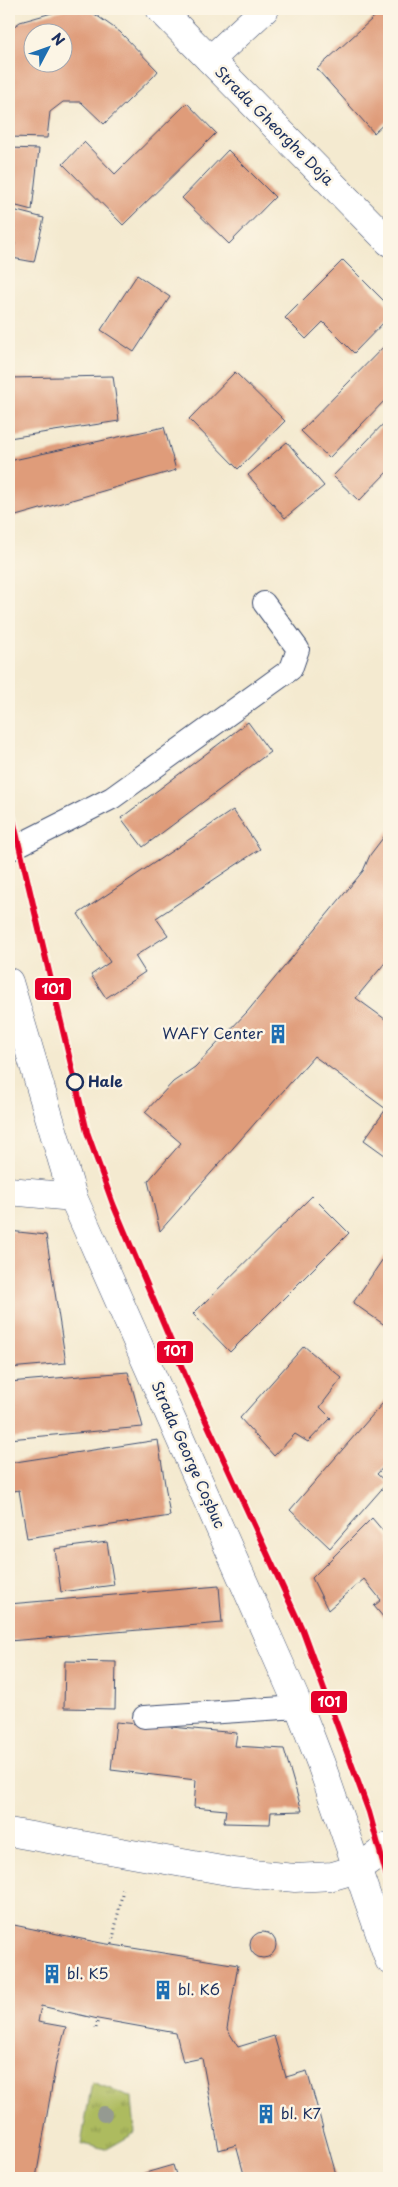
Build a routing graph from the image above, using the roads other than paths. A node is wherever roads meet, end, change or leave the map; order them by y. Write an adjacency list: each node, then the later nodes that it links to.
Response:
1 (160, 9): 3 (main road, Strada Gheorghe Doja)
2 (266, 9): 3 (main road)
3 (210, 60): 4 (main road, Strada Gheorghe Doja)
4 (389, 242)
5 (264, 603): 6 (lane)
6 (9, 850)
7 (9, 982): 9 (main road, Strada George Coșbuc)
8 (9, 1191): 9 (main road)
9 (74, 1197): 10 (main road, Strada George Coșbuc)
10 (299, 1707): 11 (lane); 14 (main road, Strada George Coșbuc)
11 (144, 1717)
12 (9, 1832): 14 (main road)
13 (389, 1846): 14 (main road)
14 (357, 1869): 15 (main road, Strada George Coșbuc)
15 (389, 1960)

